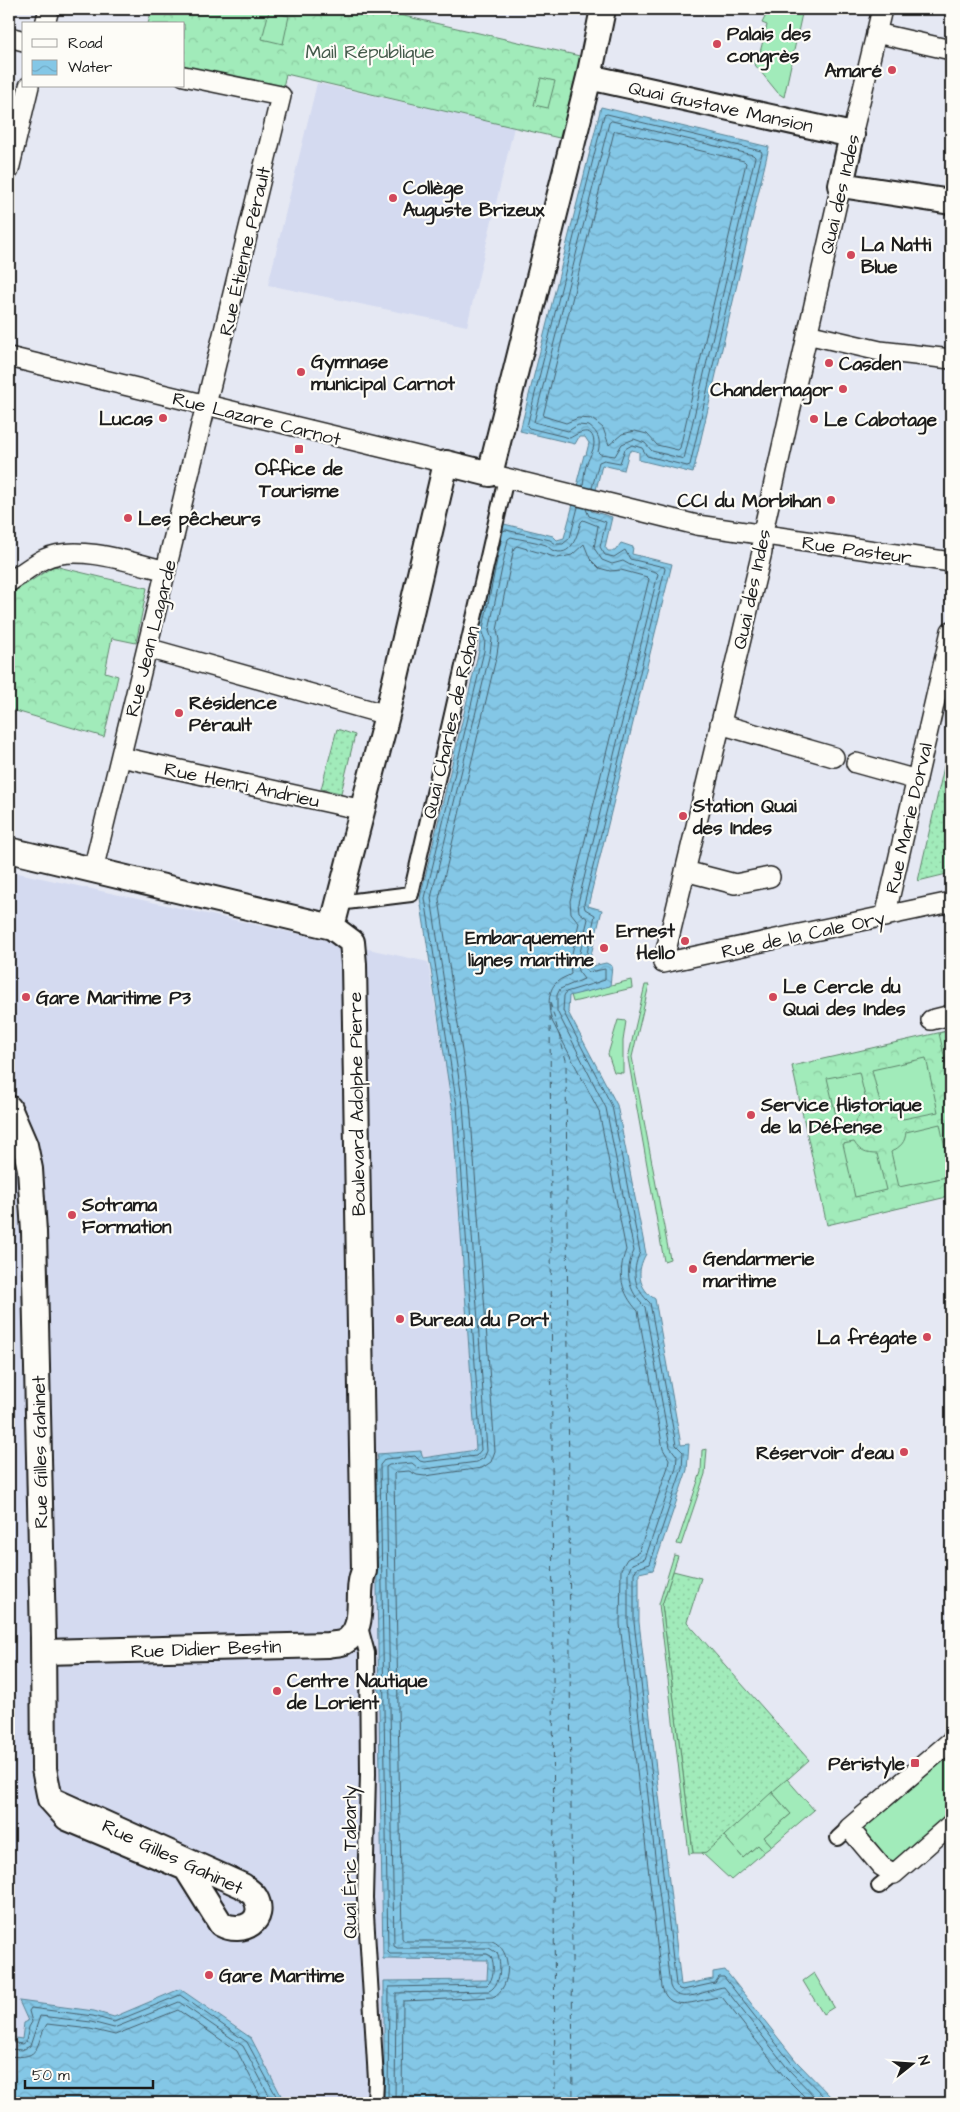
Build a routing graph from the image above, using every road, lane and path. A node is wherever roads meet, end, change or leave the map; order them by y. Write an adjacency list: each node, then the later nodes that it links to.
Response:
1 (49, 9): 4 (street)
2 (603, 9): 10 (street, Quai Charles de Rohan)
3 (882, 9): 5 (street, Quai des Indes)
4 (46, 22)
5 (876, 33): 8 (street); 12 (street, Quai des Indes)
6 (9, 37): 7 (street)
7 (22, 40)
8 (951, 50)
9 (185, 76): 20 (street, Rue Étienne Pérault)
10 (589, 76): 12 (street, Quai Gustave Mansion); 22 (street, Quai Charles de Rohan)
11 (28, 88): 13 (street)
12 (852, 134): 15 (street, Quai des Indes)
13 (12, 141): 14 (street)
14 (9, 170)
15 (841, 185): 16 (street); 17 (street, Quai des Indes)
16 (951, 202)
17 (807, 334): 19 (street); 23 (street, Quai des Indes)
18 (9, 357): 20 (street, Rue Lazare Carnot)
19 (951, 359)
20 (206, 406): 21 (street, Rue Lazare Carnot); 25 (street, Rue Jean Lagarde)
21 (446, 463): 22 (street, Rue Lazare Carnot); 29 (street)
22 (498, 476): 23 (street, Rue Pasteur); 41 (street, Quai Charles de Rohan)
23 (762, 536): 24 (street, Rue Pasteur); 30 (street, Quai des Indes)
24 (951, 562)
25 (166, 571): 26 (street); 28 (street, Rue Jean Lagarde)
26 (9, 582)
27 (951, 631): 34 (street, Rue Marie Dorval)
28 (147, 648): 29 (street); 31 (street, Rue Jean Lagarde)
29 (387, 715): 35 (street)
30 (720, 724): 32 (street); 38 (street, Quai des Indes)
31 (121, 757): 35 (street, Rue Henri Andrieu); 37 (street, Rue Jean Lagarde)
32 (834, 757)
33 (856, 763): 34 (street)
34 (917, 780): 42 (street, Rue Marie Dorval)
35 (362, 810): 41 (street)
36 (9, 850): 37 (street, Boulevard Adolphe Pierre)
37 (93, 870): 43 (street, Boulevard Adolphe Pierre)
38 (685, 871): 39 (street); 44 (street, Quai des Indes)
39 (770, 877)
40 (951, 902): 42 (street, Rue de la Cale Ory)
41 (338, 903): 43 (street)
42 (885, 917): 44 (street, Rue de la Cale Ory)
43 (332, 927): 48 (street, Boulevard Adolphe Pierre)
44 (659, 964)
45 (951, 1015): 46 (street)
46 (931, 1020)
47 (9, 1108): 49 (street, Rue Gilles Gahinet)
48 (359, 1622): 49 (street, Rue Didier Bestin); 53 (street, Quai Éric Tabarly)
49 (44, 1652): 51 (street, Rue Gilles Gahinet)
50 (951, 1740): 52 (street)
51 (50, 1799): 51 (street, Rue Gilles Gahinet)
52 (951, 1824)
53 (375, 2103)

